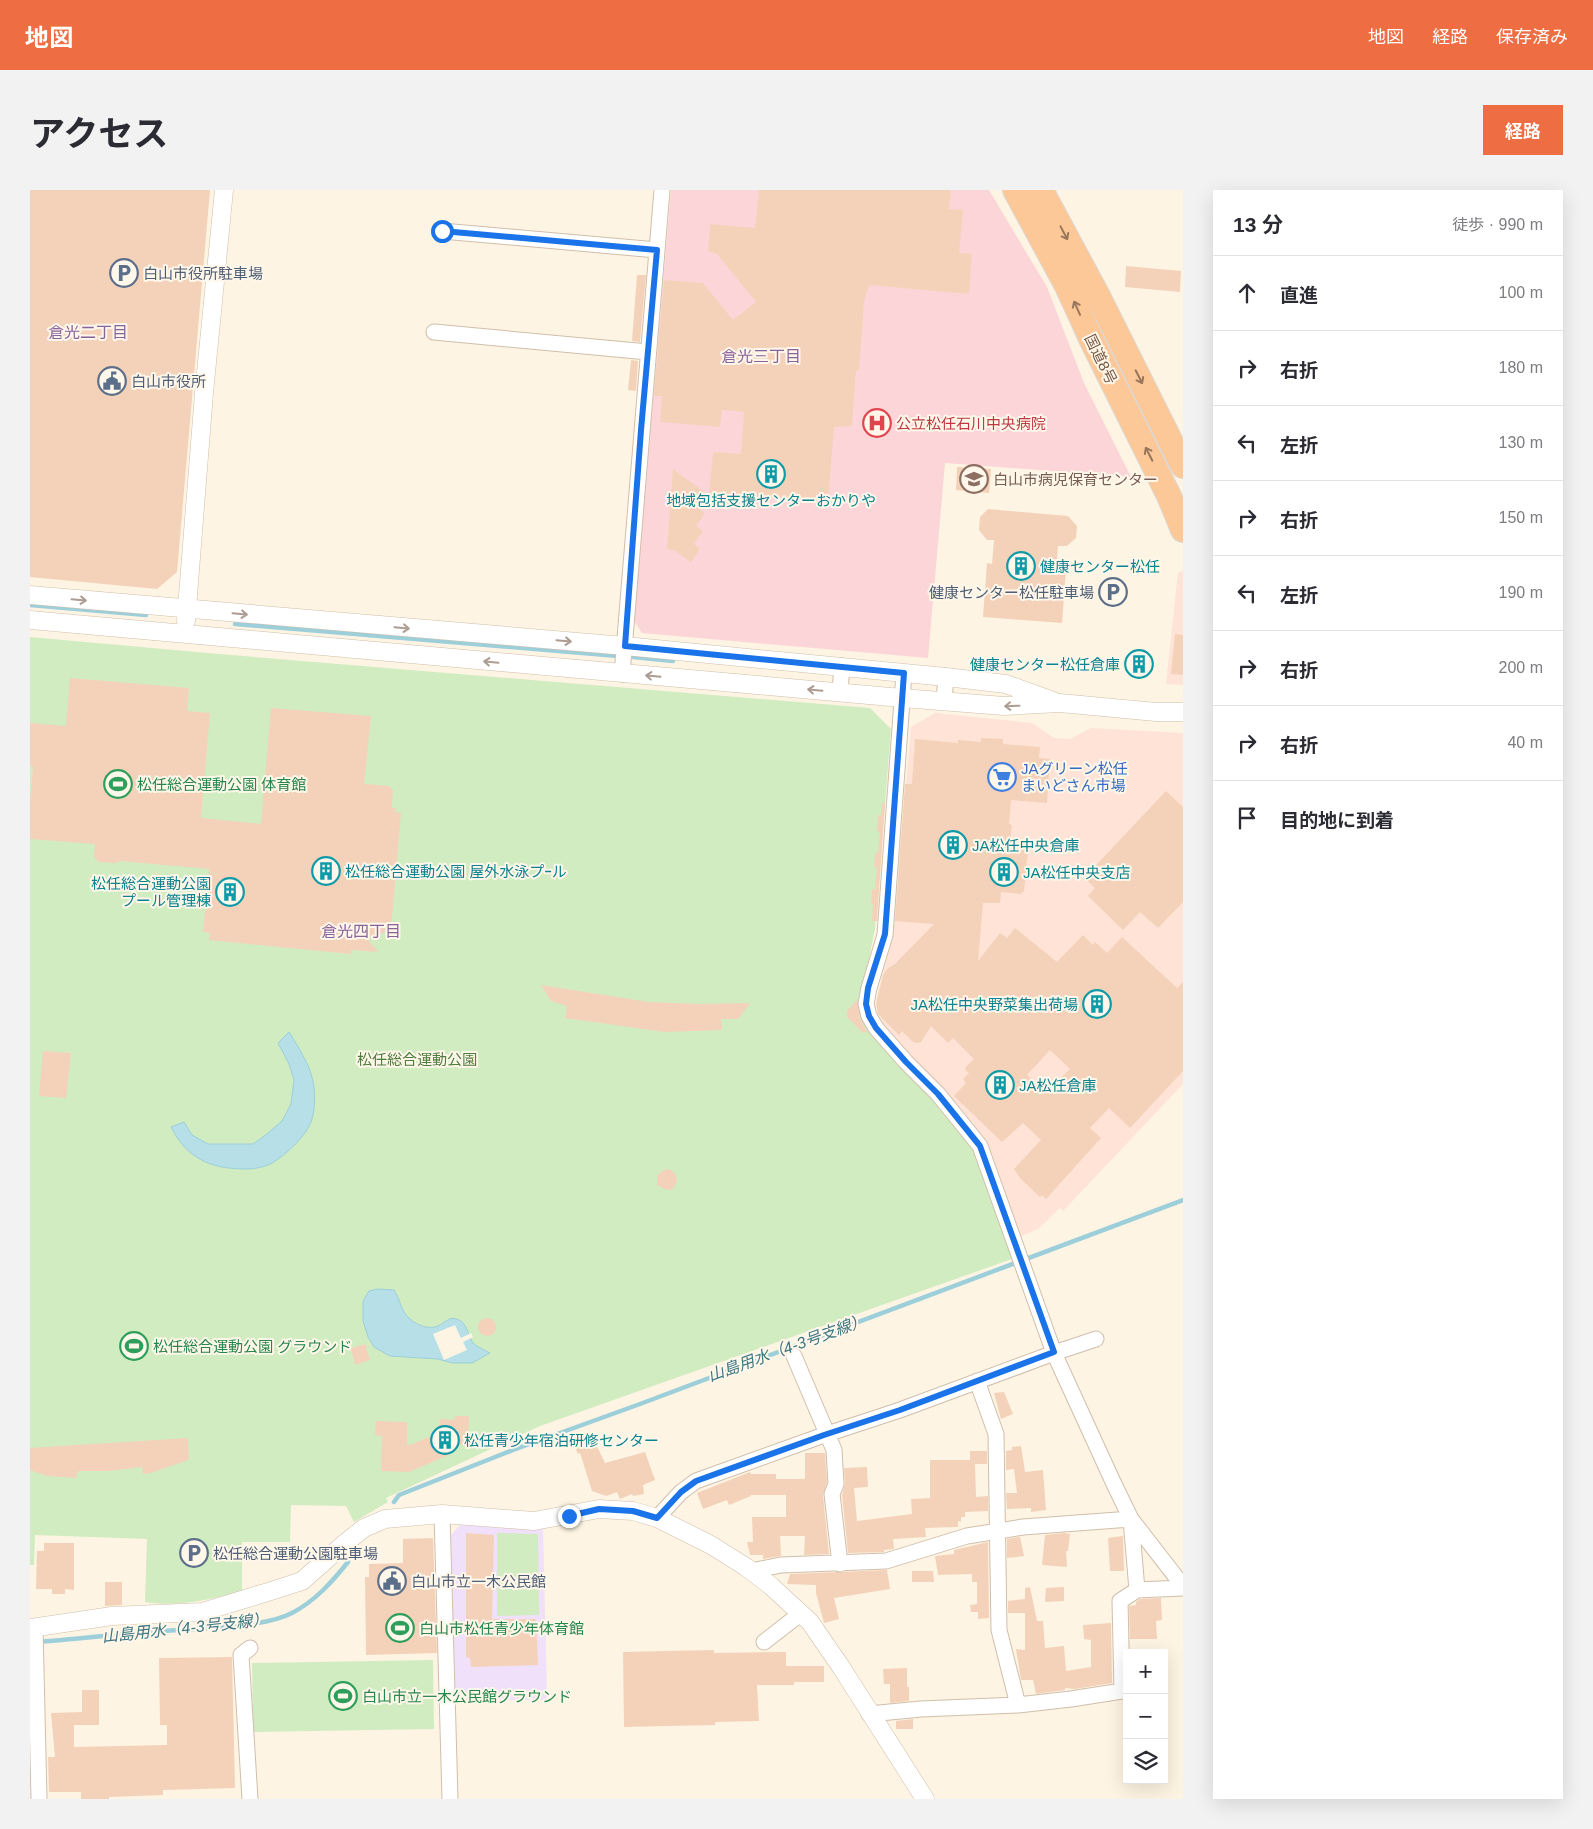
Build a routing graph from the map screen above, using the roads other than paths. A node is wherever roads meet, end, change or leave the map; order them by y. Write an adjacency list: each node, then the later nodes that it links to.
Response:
1 (224, 190): 12 (street)
2 (662, 190): 6 (street)
3 (1015, 190): 10 (highway, 国道8号, one-way to 3)
4 (1041, 190): 9 (highway, 国道8号, one-way to 9)
5 (442, 231): 6 (street)
6 (657, 250): 8 (street)
7 (434, 332): 8 (street)
8 (648, 352): 15 (street)
9 (1183, 466)
10 (1183, 530)
11 (30, 595): 12 (street, one-way to 12)
12 (187, 610): 14 (street); 15 (street, one-way to 15)
13 (30, 620): 14 (street)
14 (184, 634): 18 (street, one-way to 14)
15 (625, 646): 16 (street); 18 (street)
16 (842, 666): 17 (street); 20 (street)
17 (904, 673): 19 (street); 21 (street)
18 (622, 674): 20 (street, one-way to 18)
19 (946, 676): 22 (street); 23 (street)
20 (840, 692): 21 (street)
21 (902, 698): 22 (street); 26 (street)
22 (944, 701): 23 (street, one-way to 22)
23 (1060, 703): 24 (street)
24 (1183, 712)
25 (1096, 1339): 26 (street)
26 (1054, 1352): 28 (street); 32 (street)
27 (794, 1356): 29 (street)
28 (977, 1381): 29 (street); 33 (street)
29 (827, 1434): 31 (street); 34 (street)
30 (442, 1514): 31 (street); 39 (street); 46 (street)
31 (657, 1518): 35 (street)
32 (1131, 1519): 33 (street); 36 (street); 37 (street)
33 (998, 1531): 34 (street); 42 (street)
34 (840, 1564): 35 (street)
35 (751, 1570): 38 (street)
36 (1183, 1587): 37 (street)
37 (1136, 1590): 42 (street)
38 (800, 1614): 40 (street); 43 (street)
39 (34, 1636): 44 (street)
40 (764, 1642)
41 (250, 1648): 45 (street)
42 (1018, 1704): 43 (street)
43 (869, 1714): 47 (street)
44 (38, 1799)
45 (250, 1799)
46 (450, 1799)
47 (924, 1799)

